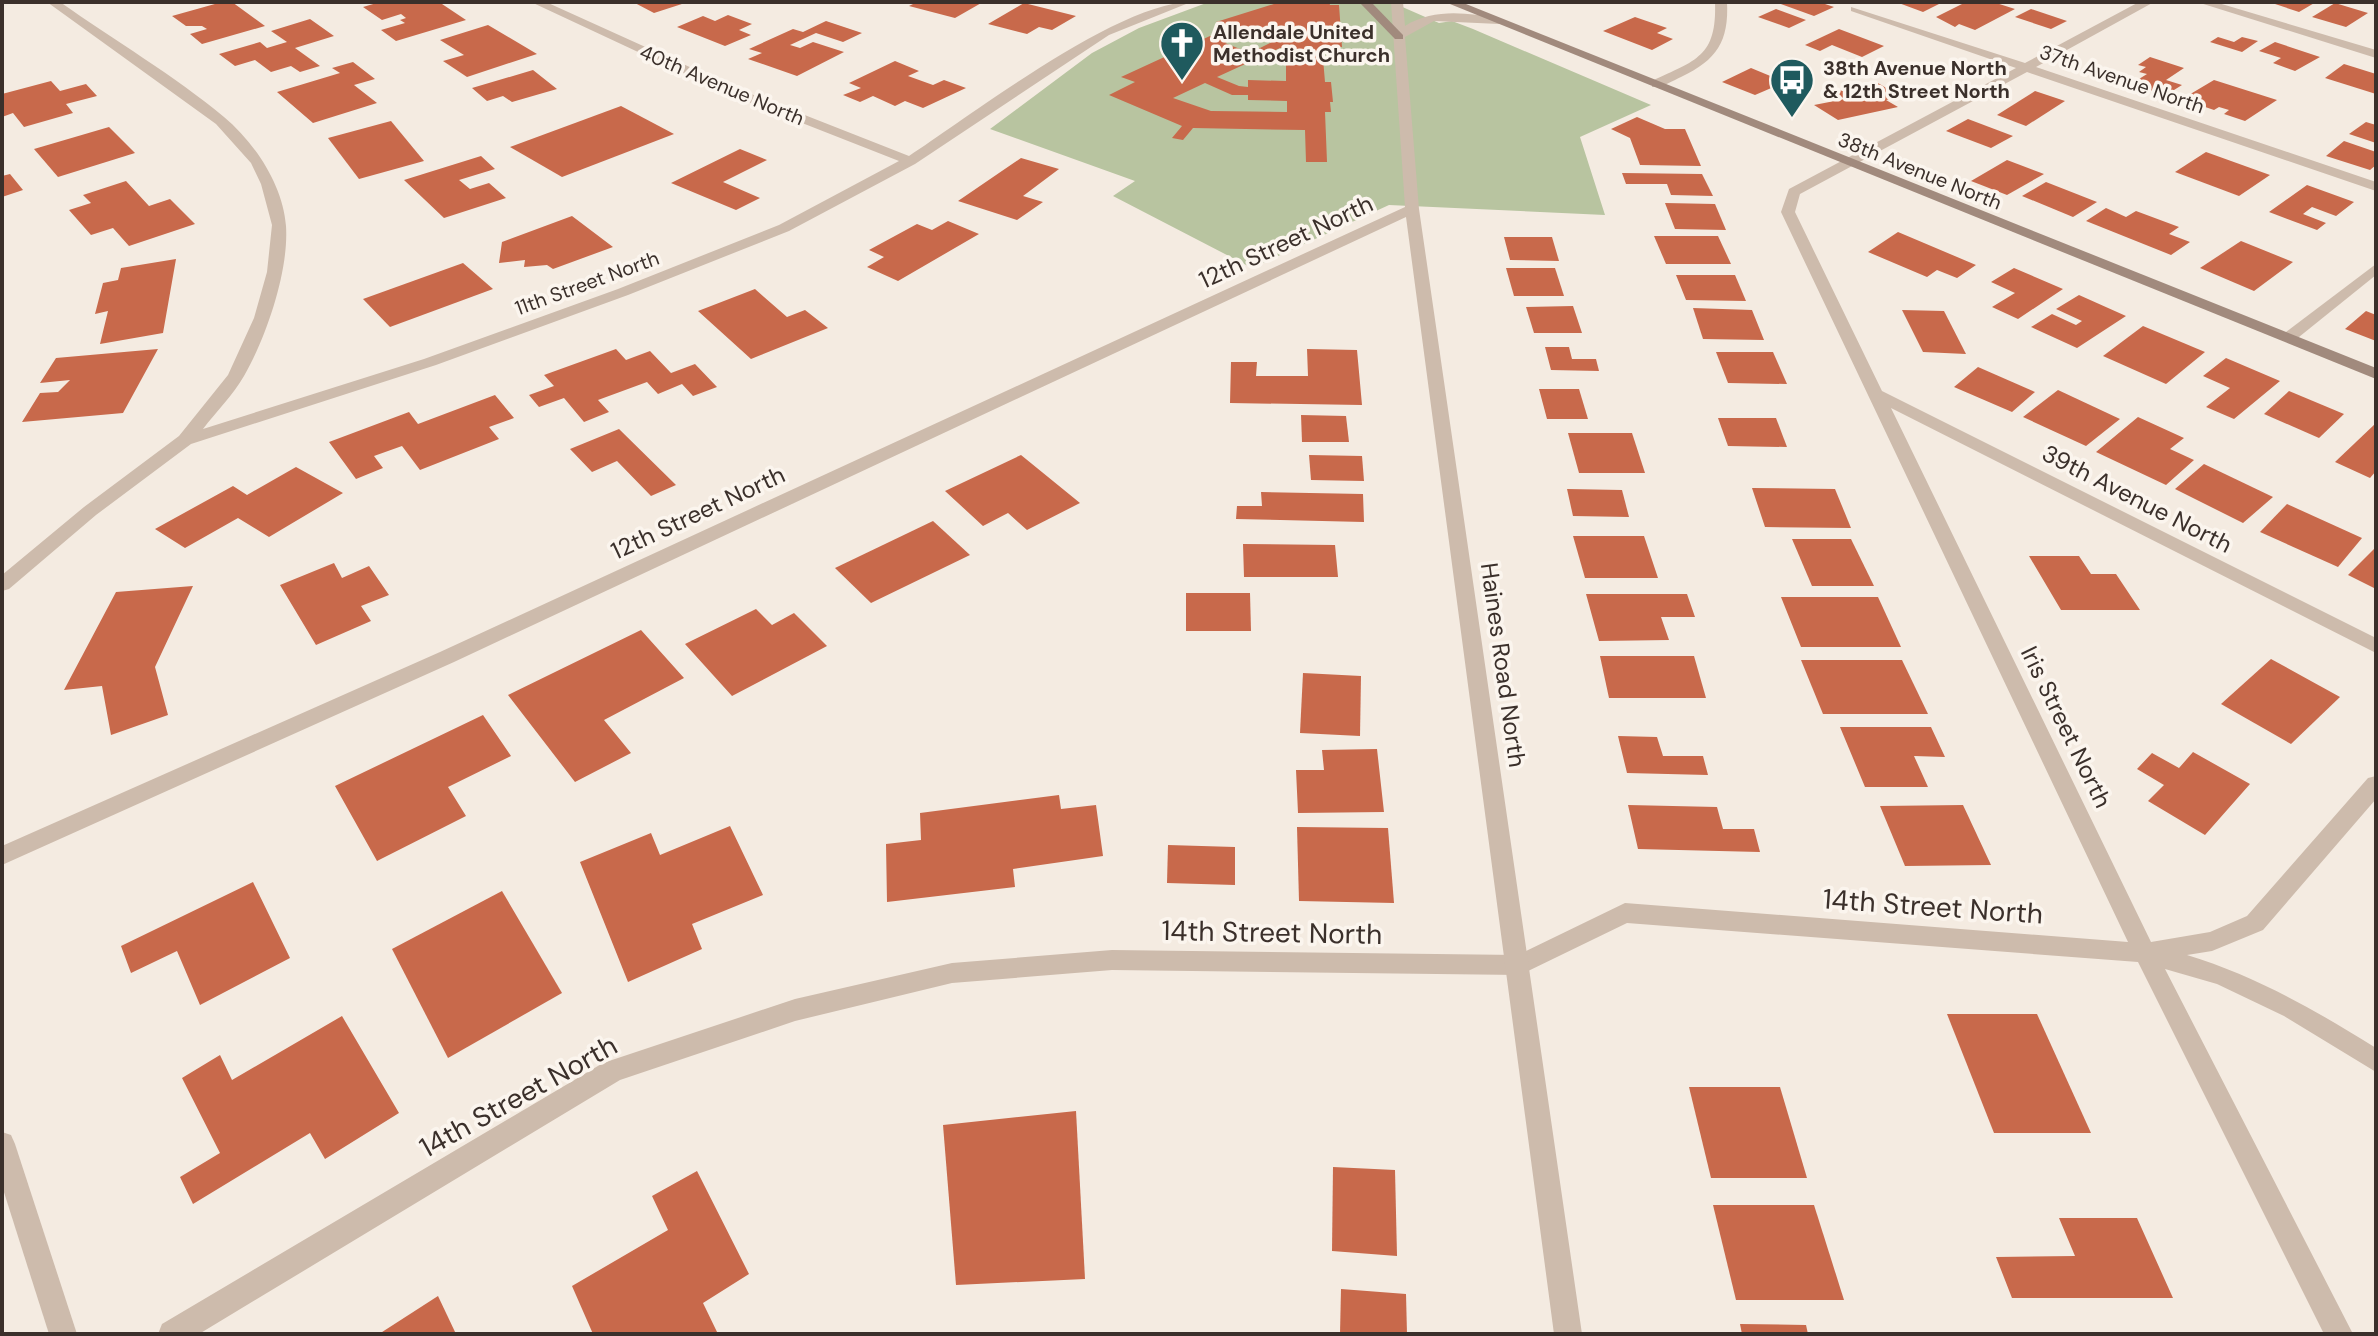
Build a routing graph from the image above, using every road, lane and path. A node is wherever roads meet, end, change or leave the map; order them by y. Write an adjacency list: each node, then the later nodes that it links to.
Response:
1 (53, 2): 24 (street)
2 (537, 2): 16 (street, 40th Avenue North)
3 (1185, 2): 16 (street, 11th Street North)
4 (1365, 2): 12 (main road)
5 (1397, 2): 12 (street, Haines Road North)
6 (1451, 2): 11 (main road, 38th Avenue North)
7 (1721, 2): 15 (street)
8 (1868, 2): 14 (street, 37th Avenue North)
9 (2148, 2): 14 (street)
10 (2203, 2): 13 (street)
11 (1499, 21): 12 (street); 15 (main road, 38th Avenue North)
12 (1399, 37): 19 (street, Haines Road North)
13 (2376, 54)
14 (2026, 67): 17 (street); 18 (street, 37th Avenue North)
15 (1656, 84): 17 (main road, 38th Avenue North)
16 (910, 161): 24 (street, 11th Street North)
17 (1846, 163): 21 (main road, 38th Avenue North); 23 (street, Iris Street North)
18 (2376, 187)
19 (1412, 209): 28 (street, 12th Street North); 30 (street, Haines Road North)
20 (2376, 268): 21 (street)
21 (2288, 338): 22 (main road, 38th Avenue North)
22 (2376, 374)
23 (1876, 394): 26 (street, 39th Avenue North); 29 (street, Iris Street North)
24 (185, 440): 25 (street, 11th Street North)
25 (2, 585)
26 (2376, 646)
27 (2376, 784): 29 (street, 14th Street North)
28 (2, 856)
29 (2145, 953): 30 (street, 14th Street North); 31 (street); 36 (street, Iris Street North)
30 (1520, 965): 34 (street, 14th Street North); 35 (street, Haines Road North)
31 (2376, 1061)
32 (2, 1144): 33 (street)
33 (63, 1334)
34 (172, 1334)
35 (1568, 1334)
36 (2339, 1334)

